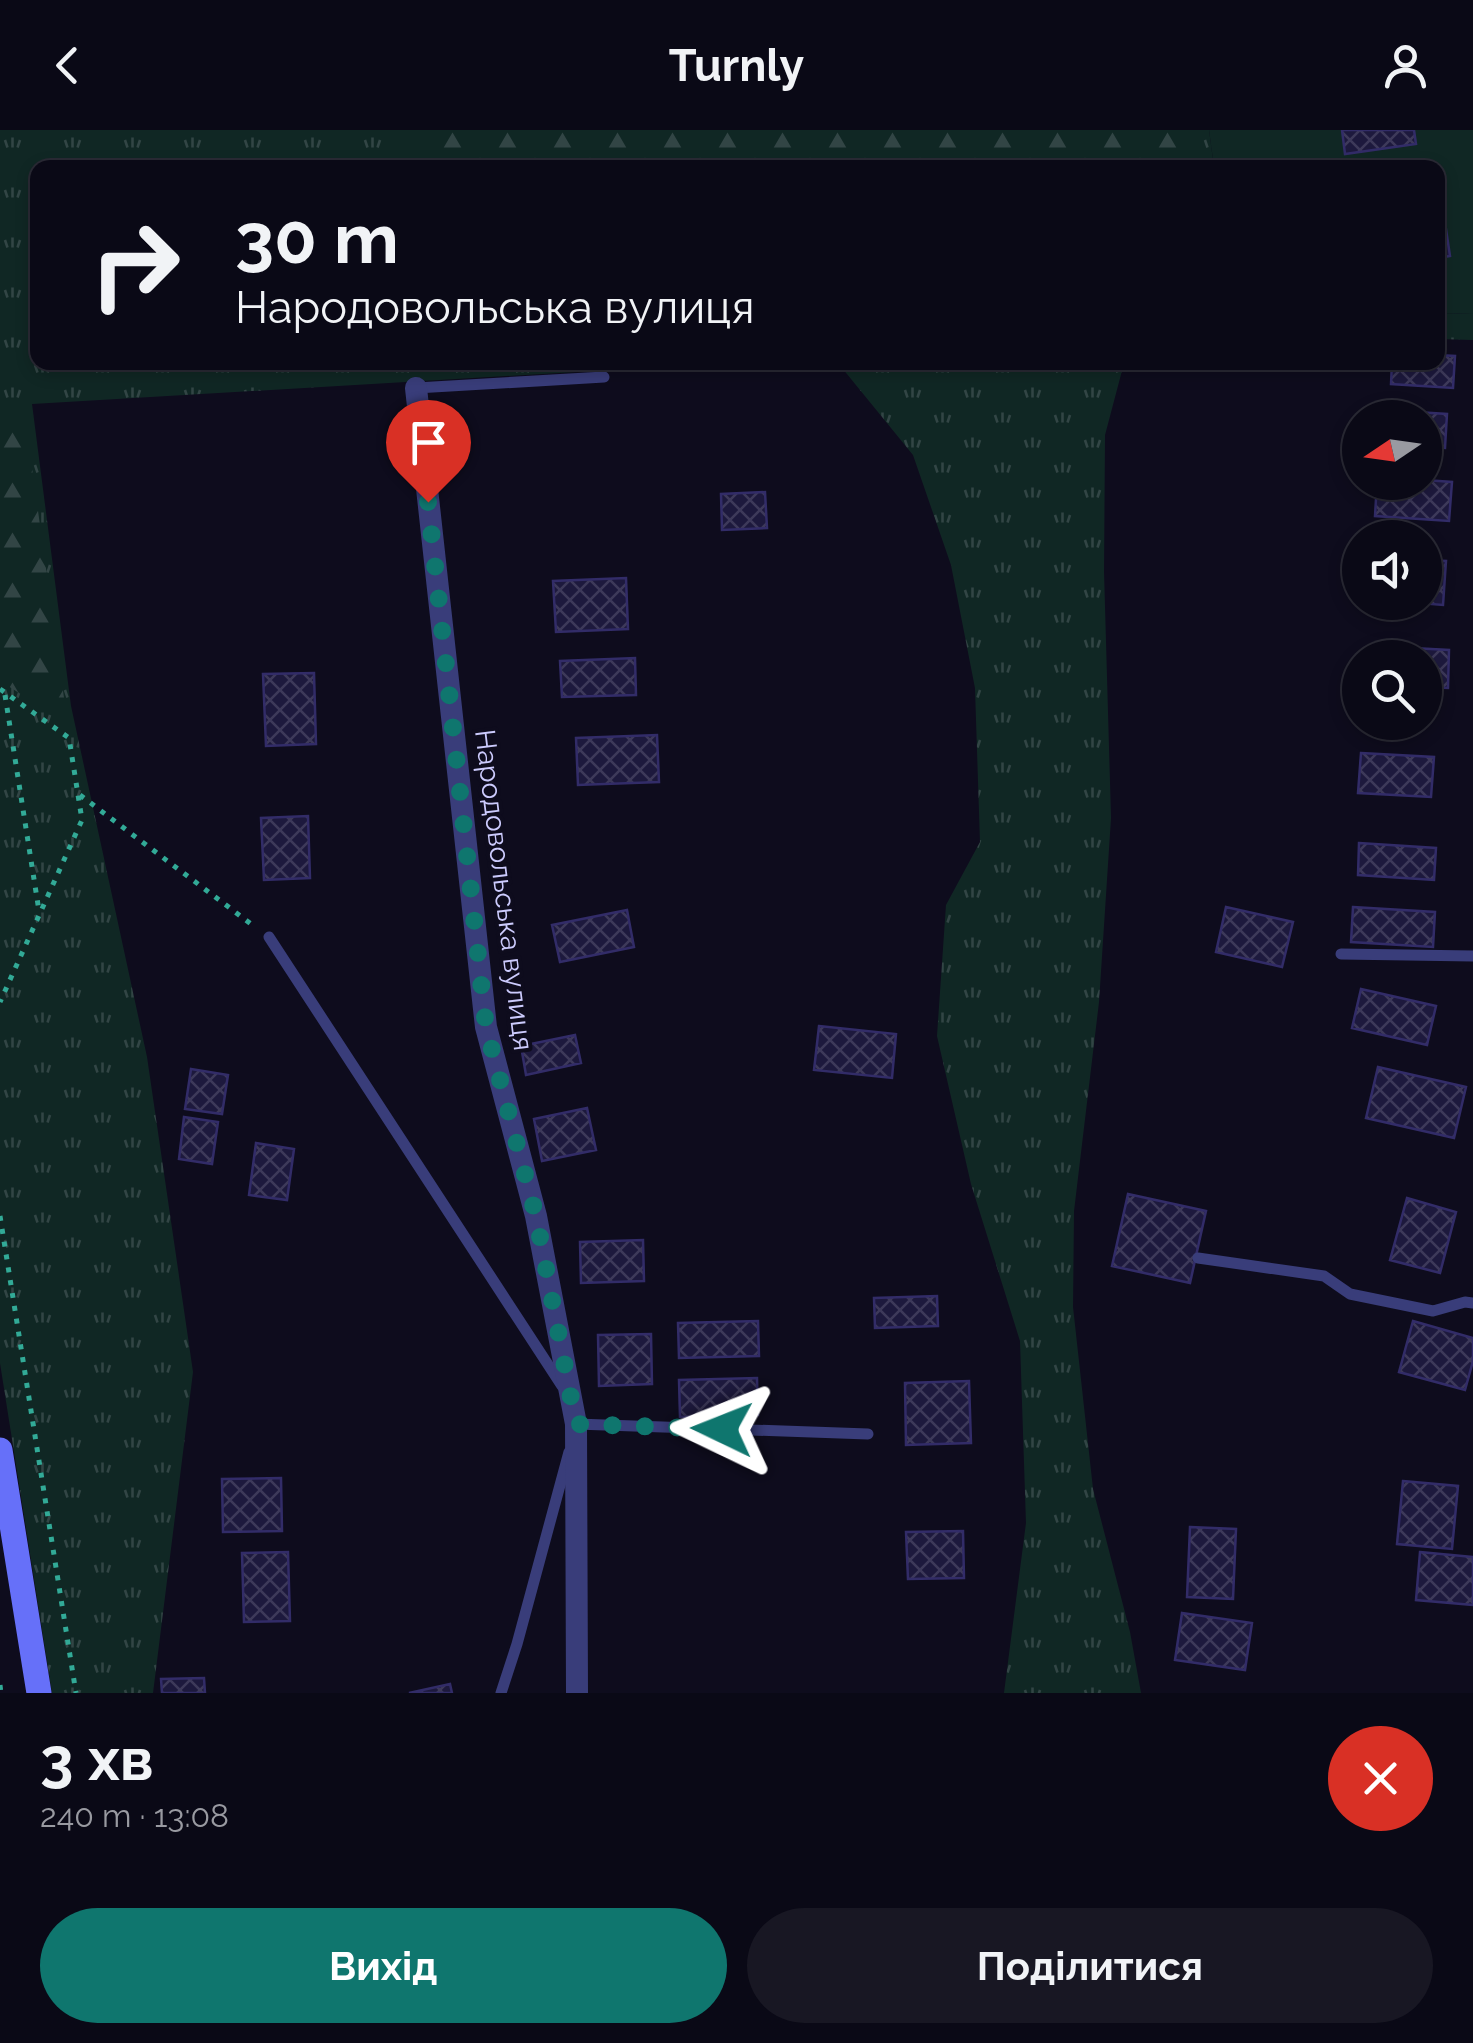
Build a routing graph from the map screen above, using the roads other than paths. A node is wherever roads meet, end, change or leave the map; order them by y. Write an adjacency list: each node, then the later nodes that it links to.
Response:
1 (604, 376): 2 (lane)
2 (416, 388): 8 (street, Народовольська вулиця)
3 (269, 937): 8 (lane)
4 (1341, 954): 5 (lane)
5 (1473, 956)
6 (1198, 1258): 7 (lane)
7 (1473, 1303)
8 (572, 1400): 9 (street, Народовольська вулиця)
9 (576, 1424): 10 (lane); 13 (lane); 14 (street, Народовольська вулиця)
10 (868, 1434)
11 (0, 1450): 12 (street)
12 (39, 1693)
13 (501, 1693)
14 (577, 1693)

